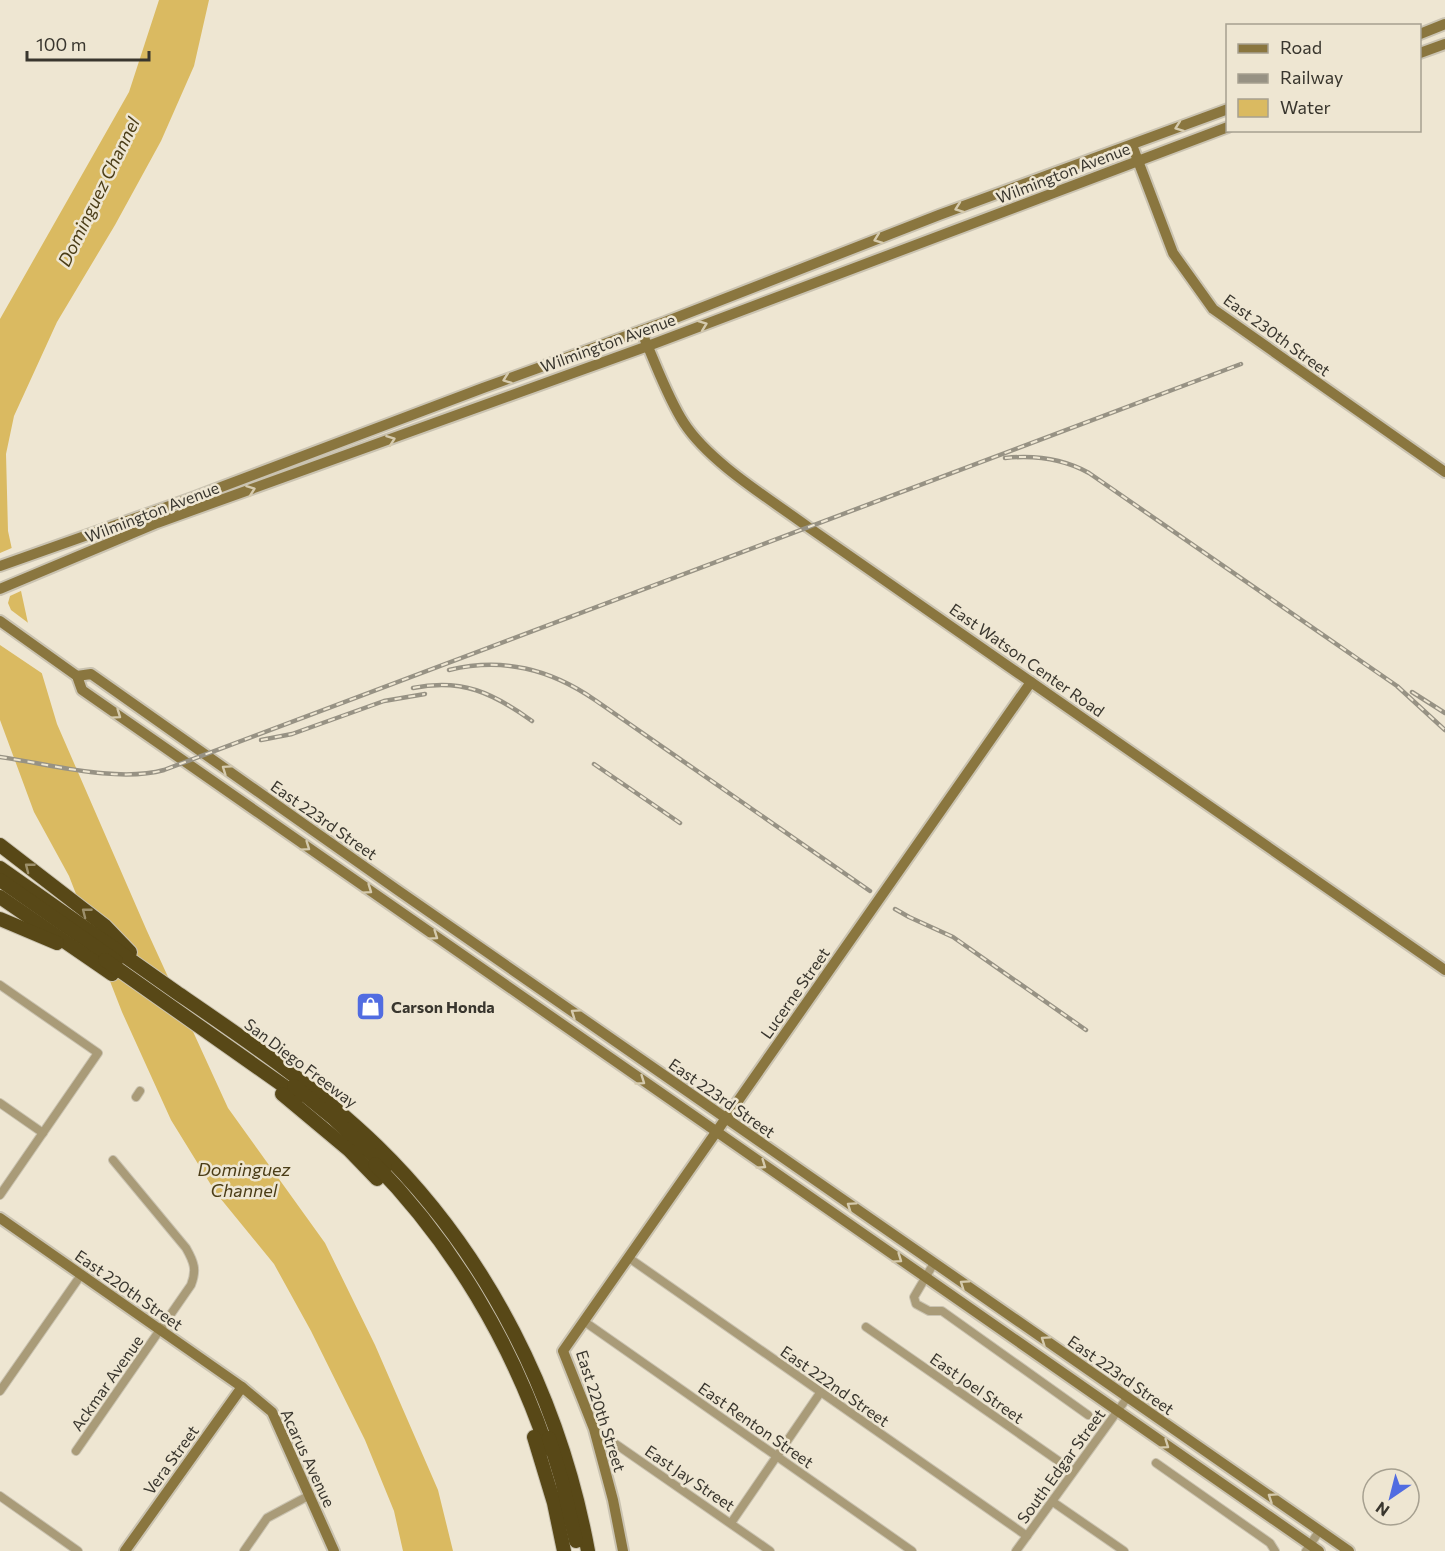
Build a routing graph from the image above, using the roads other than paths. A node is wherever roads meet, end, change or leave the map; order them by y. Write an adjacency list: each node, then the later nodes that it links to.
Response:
1 (1445, 24): 2 (main road)
2 (1421, 33)
3 (1445, 44): 4 (main road)
4 (1421, 52)
5 (1226, 109): 7 (main road, Wilmington Avenue, one-way to 7)
6 (1226, 127): 8 (main road, Wilmington Avenue)
7 (1132, 145): 8 (main road, East 230th Street); 9 (main road, Wilmington Avenue, one-way to 9)
8 (1139, 160): 10 (main road, Wilmington Avenue, one-way to 8); 13 (main road, East 230th Street)
9 (641, 331): 10 (main road, East Watson Center Road); 11 (main road, Wilmington Avenue, one-way to 11)
10 (648, 346): 12 (main road, Wilmington Avenue, one-way to 10); 18 (main road, East Watson Center Road)
11 (331, 447): 12 (main road); 14 (main road, Wilmington Avenue)
12 (336, 460): 15 (main road, Wilmington Avenue, one-way to 12)
13 (1445, 472)
14 (0, 566)
15 (0, 589)
16 (0, 621): 17 (main road, East 223rd Street)
17 (77, 675): 32 (main road, East 223rd Street, one-way to 17); 34 (main road, East 223rd Street, one-way to 34)
18 (1031, 682): 27 (main road, East Watson Center Road); 32 (main road, Lucerne Street)
19 (0, 845): 28 (highway, one-way to 19)
20 (0, 868): 28 (highway, San Diego Freeway)
21 (0, 880): 25 (highway)
22 (0, 886): 25 (highway)
23 (0, 897): 26 (highway)
24 (0, 919): 26 (highway)
25 (71, 933): 30 (highway)
26 (81, 952): 67 (highway)
27 (1444, 967)
28 (159, 980): 70 (highway, San Diego Freeway)
29 (0, 985): 33 (street)
30 (204, 1026): 68 (highway); 69 (highway)
31 (0, 1103): 33 (street)
32 (726, 1118): 34 (main road, Lucerne Street); 39 (main road, East 223rd Street, one-way to 32)
33 (43, 1133): 36 (street)
34 (716, 1133): 38 (main road, Lucerne Street); 41 (main road, East 223rd Street, one-way to 41)
35 (113, 1160): 44 (street, Ackmar Avenue)
36 (0, 1195)
37 (0, 1218): 40 (main road, East 220th Street)
38 (629, 1258): 42 (main road, Lucerne Street); 47 (street, East 222nd Street)
39 (934, 1263): 41 (street); 48 (main road, East 223rd Street, one-way to 39)
40 (81, 1275): 44 (main road, East 220th Street); 46 (street)
41 (924, 1278): 49 (main road, East 223rd Street); 50 (street)
42 (585, 1322): 51 (main road, East 220th Street); 53 (street, East Renton Street)
43 (866, 1327): 55 (street, East Joel Street)
44 (160, 1330): 45 (main road, East 220th Street); 52 (street, Ackmar Avenue)
45 (242, 1388): 56 (main road, Acarus Avenue); 64 (main road, Vera Street)
46 (0, 1391)
47 (820, 1393): 53 (street); 61 (street, East 222nd Street)
48 (1127, 1398): 49 (street, South Edgar Street); 60 (main road, East 223rd Street, one-way to 48)
49 (1117, 1412): 55 (street, South Edgar Street); 62 (main road, East 223rd Street, one-way to 62)
50 (1088, 1415)
51 (594, 1429): 59 (street, East Jay Street); 71 (main road, East 220th Street)
52 (76, 1451)
53 (776, 1456): 59 (street); 73 (street, East Renton Street)
54 (1156, 1463): 76 (street)
55 (1073, 1471): 58 (street, South Edgar Street)
56 (310, 1495): 65 (street); 66 (main road, Acarus Avenue)
57 (0, 1496): 63 (street)
58 (1053, 1502): 61 (street, South Edgar Street); 75 (street)
59 (731, 1523): 72 (street, East Jay Street)
60 (1320, 1530): 62 (street); 77 (main road, East 223rd Street)
61 (1027, 1536): 74 (street, South Edgar Street)
62 (1312, 1549)
63 (78, 1551)
64 (124, 1551)
65 (244, 1551)
66 (334, 1551)
67 (564, 1551)
68 (572, 1551)
69 (579, 1551)
70 (588, 1551)
71 (623, 1551)
72 (770, 1551)
73 (912, 1551)
74 (1016, 1551)
75 (1124, 1551)
76 (1275, 1551)
77 (1349, 1551)

